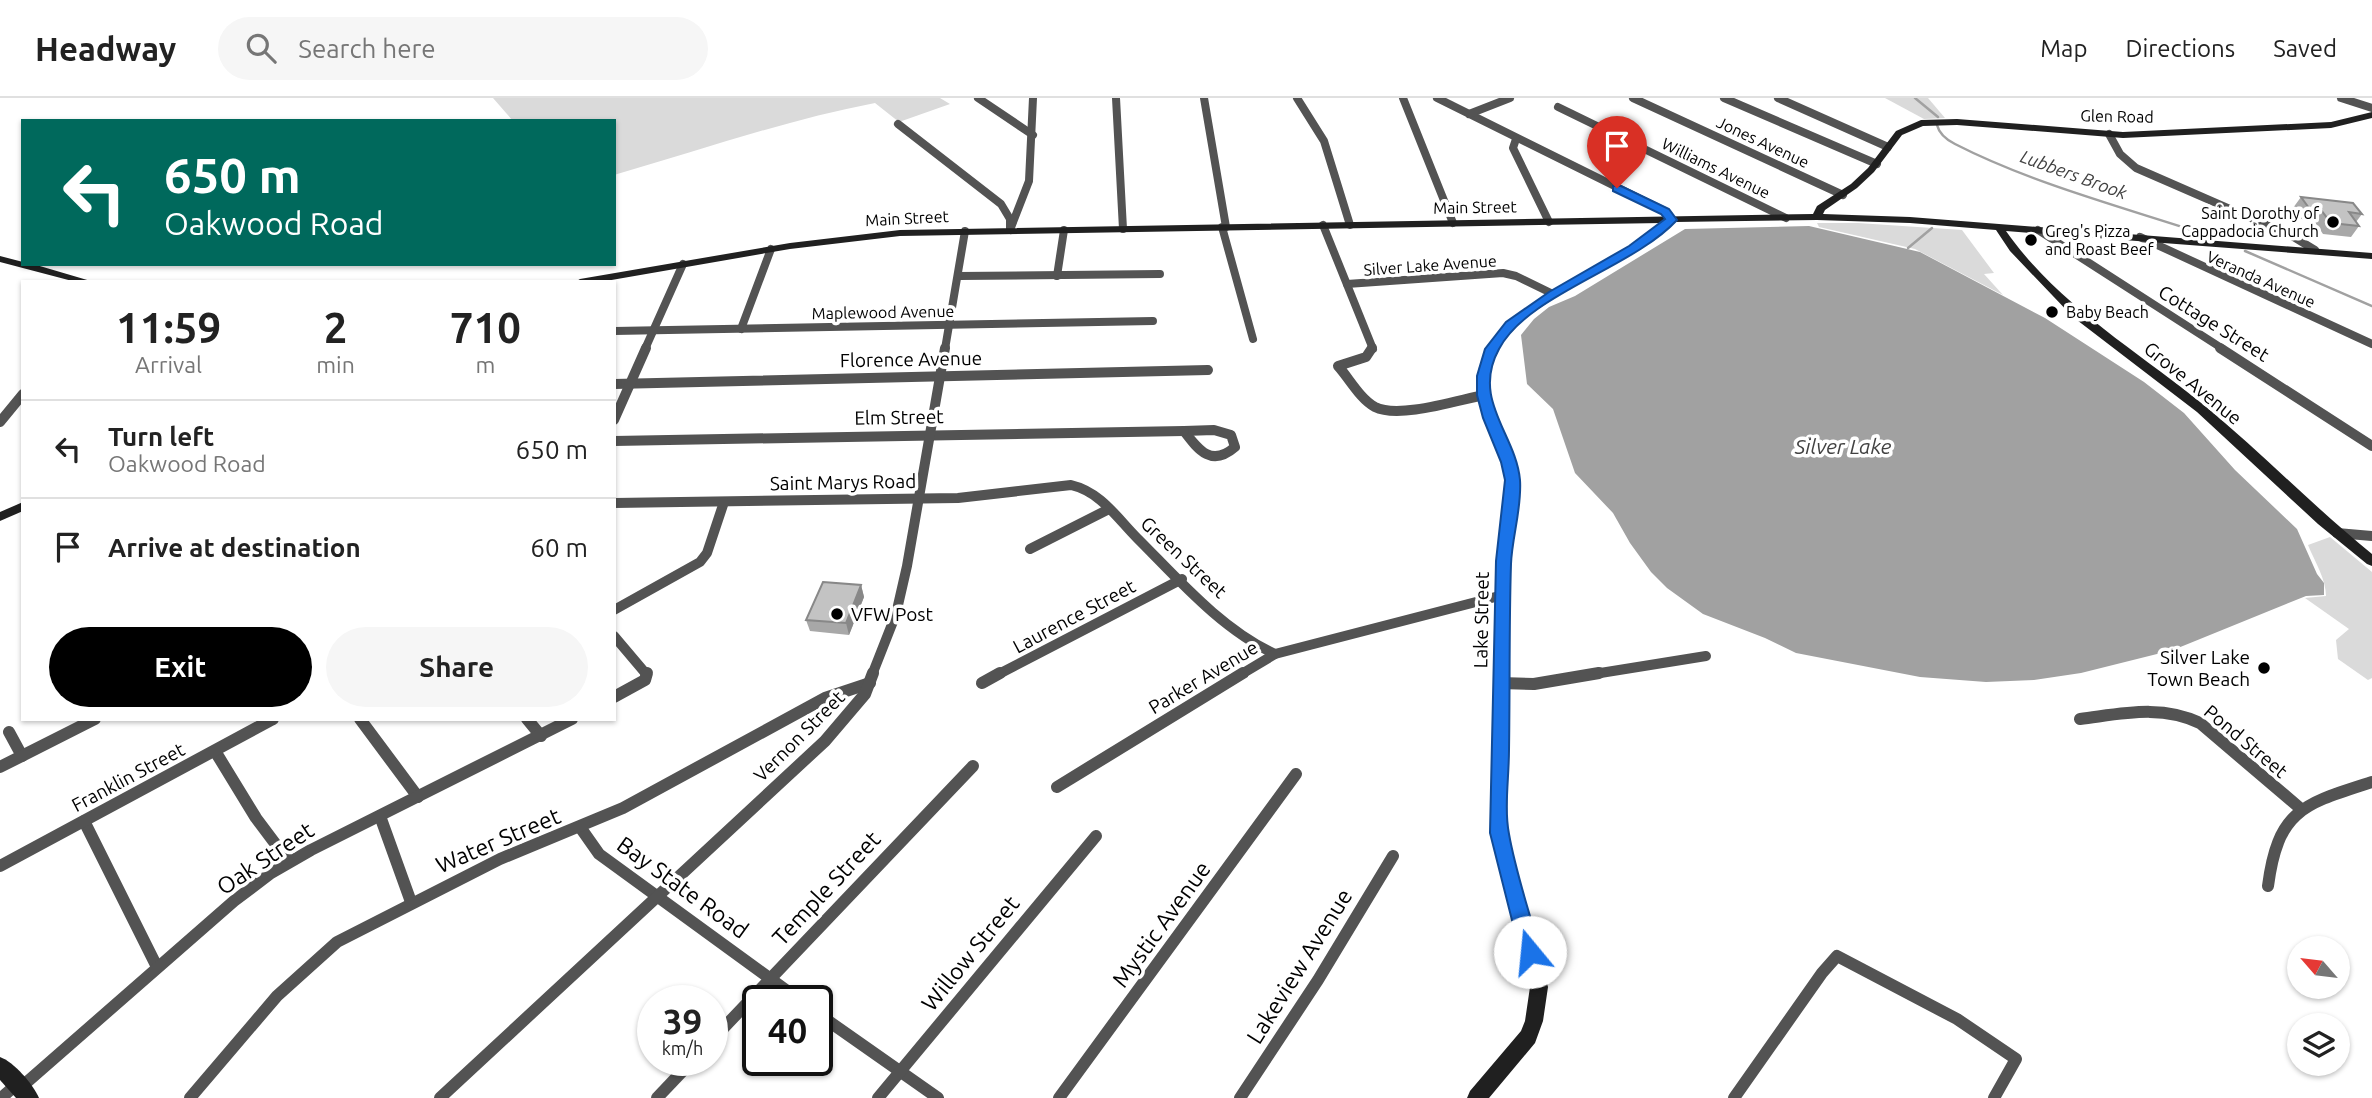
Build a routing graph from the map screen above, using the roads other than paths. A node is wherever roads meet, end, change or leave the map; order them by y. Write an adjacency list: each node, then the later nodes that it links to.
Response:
1 (978, 98): 19 (street)
2 (1033, 98): 19 (street)
3 (1116, 98): 33 (street)
4 (1204, 98): 31 (street)
5 (1297, 98): 30 (street)
6 (1403, 98): 28 (street)
7 (1437, 98): 15 (street)
8 (1510, 98): 15 (street)
9 (1633, 98): 23 (street, Jones Avenue)
10 (1724, 98): 22 (street)
11 (1779, 98): 21 (street)
12 (2341, 98): 14 (street)
13 (1558, 107): 25 (street, Williams Avenue)
14 (2372, 108)
15 (1469, 114): 20 (street)
16 (2372, 115): 18 (street, Glen Road)
17 (898, 124): 34 (street)
18 (2109, 134): 21 (street, Glen Road); 40 (street)
19 (1033, 135): 34 (street)
20 (1516, 139): 26 (street); 27 (street)
21 (1888, 147): 22 (street, Glen Road)
22 (1877, 164): 23 (street, Glen Road)
23 (1843, 195): 24 (street, Glen Road)
24 (1817, 217): 25 (street, Main Street); 32 (street, Main Street)
25 (1786, 218): 26 (street, Main Street)
26 (1672, 220): 27 (street, Main Street); 52 (street, Lake Street)
27 (1549, 222): 28 (street, Main Street)
28 (1453, 223): 30 (street, Main Street)
29 (1323, 225): 30 (street, Main Street); 31 (street, Main Street); 51 (street)
30 (1350, 225)
31 (1224, 227): 33 (street, Main Street); 58 (street)
32 (1999, 227): 36 (street, Main Street); 79 (street, Grove Avenue)
33 (1123, 229): 35 (street, Main Street)
34 (1010, 230): 35 (street, Main Street); 37 (street, Main Street)
35 (1064, 230): 48 (street)
36 (2038, 230): 38 (street, Main Street); 71 (street, Cottage Street)
37 (965, 231): 39 (street, Main Street); 47 (street, Vernon Street)
38 (2140, 237): 40 (street, Main Street); 59 (street, Veranda Avenue)
39 (771, 248): 44 (street, Main Street); 55 (street)
40 (2315, 250): 41 (street, Main Street)
41 (2372, 256)
42 (0, 258): 43 (street)
43 (21, 264)
44 (683, 264): 50 (street, Main Street); 57 (street)
45 (30, 266): 49 (street)
46 (1160, 274): 48 (street)
47 (959, 275): 48 (street); 54 (street, Vernon Street)
48 (1057, 276)
49 (82, 280)
50 (591, 280)
51 (1347, 284): 52 (street, Silver Lake Avenue); 64 (street)
52 (1553, 295): 64 (street, Lake Street)
53 (1153, 321): 54 (street, Maplewood Avenue)
54 (949, 325): 55 (street, Maplewood Avenue); 61 (street, Vernon Street)
55 (741, 329): 57 (street, Maplewood Avenue)
56 (616, 331): 57 (street, Maplewood Avenue)
57 (654, 331): 62 (street)
58 (1253, 339)
59 (2372, 344)
60 (1208, 370): 61 (street, Florence Avenue)
61 (940, 377): 62 (street, Florence Avenue); 69 (street, Vernon Street)
62 (631, 383): 63 (street, Florence Avenue); 66 (street)
63 (616, 384)
64 (1484, 395): 84 (street, Lake Street)
65 (21, 396): 67 (street)
66 (616, 416)
67 (0, 422)
68 (1184, 430): 68 (street, Elm Street); 69 (street, Elm Street)
69 (930, 434): 70 (street, Elm Street); 73 (street, Vernon Street)
70 (616, 441)
71 (2372, 446)
72 (1071, 485): 73 (street, Saint Marys Road); 77 (street, Green Street)
73 (919, 498): 74 (street, Saint Marys Road); 89 (street, Vernon Street)
74 (724, 502): 75 (street, Saint Marys Road); 85 (street)
75 (616, 503)
76 (21, 507): 78 (street)
77 (1109, 509): 81 (street); 83 (street, Green Street)
78 (0, 517)
79 (2337, 533): 80 (street); 82 (street, Grove Avenue)
80 (2372, 536)
81 (1030, 548)
82 (2372, 561)
83 (1182, 579): 87 (street, Green Street); 90 (street, Laurence Street)
84 (1503, 595): 87 (street, Parker Avenue); 91 (street, Lake Street)
85 (616, 609)
86 (616, 638): 92 (street)
87 (1275, 654): 107 (street, Parker Avenue)
88 (1706, 656): 91 (street)
89 (870, 683): 112 (street, Water Street); 118 (street, Vernon Street)
90 (982, 683)
91 (1500, 683): 136 (street, Lake Street)
92 (616, 696)
93 (2080, 719): 109 (street, Pond Street)
94 (91, 721): 102 (street)
95 (270, 721): 101 (street, Franklin Street)
96 (361, 721): 108 (street)
97 (529, 721): 100 (street)
98 (568, 721): 100 (street, Oak Street)
99 (9, 732): 102 (street)
100 (541, 736): 108 (street, Oak Street)
101 (215, 751): 111 (street, Franklin Street); 115 (street)
102 (22, 756): 104 (street)
103 (973, 766): 121 (street, Temple Street)
104 (0, 767)
105 (1296, 774): 134 (street, Mystic Avenue)
106 (2372, 782): 109 (street)
107 (1057, 787)
108 (418, 797): 110 (street, Oak Street)
109 (2301, 809): 117 (street)
110 (380, 816): 115 (street, Oak Street); 119 (street)
111 (85, 821): 116 (street, Franklin Street); 120 (street)
112 (580, 827): 118 (street, Bay State Road); 119 (street, Water Street)
113 (1096, 836): 126 (street, Willow Street)
114 (1392, 856): 135 (street, Lakeview Avenue)
115 (289, 862): 120 (street, Oak Street)
116 (0, 866)
117 (2268, 886)
118 (658, 897): 121 (street, Bay State Road); 130 (street, Vernon Street)
119 (411, 902): 129 (street, Water Street)
120 (157, 967): 128 (street, Oak Street)
121 (771, 979): 122 (street, Bay State Road); 123 (street, Temple Street)
122 (779, 985)
123 (728, 1023)
124 (833, 1024): 126 (street)
125 (0, 1066): 128 (street)
126 (900, 1071): 132 (street, Willow Street); 133 (street)
127 (678, 1076): 131 (street)
128 (16, 1093)
129 (190, 1098)
130 (440, 1098)
131 (657, 1098)
132 (878, 1098)
133 (939, 1098)
134 (1059, 1098)
135 (1240, 1098)
136 (1477, 1098)
137 (1734, 1098): 138 (street)
138 (1994, 1098)

